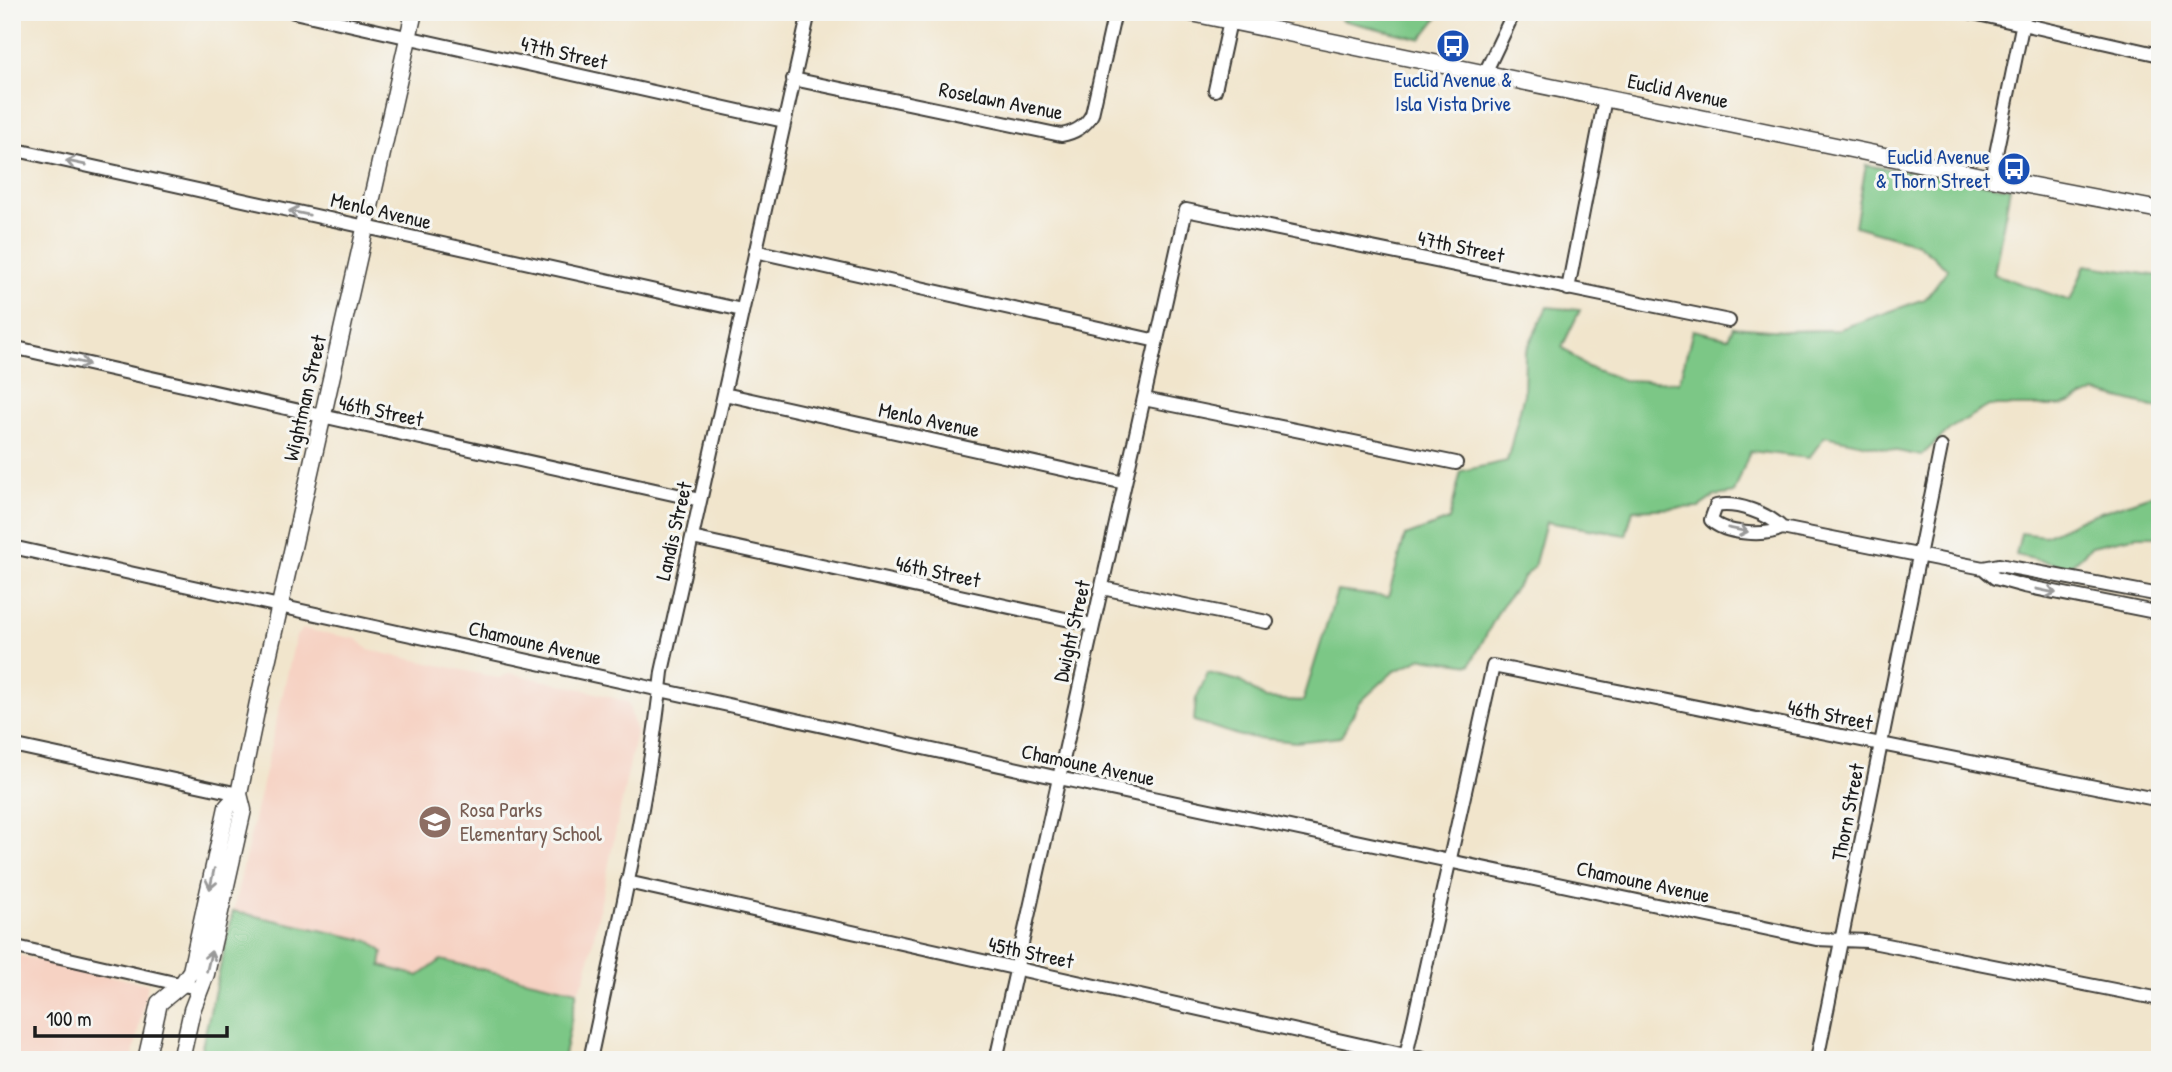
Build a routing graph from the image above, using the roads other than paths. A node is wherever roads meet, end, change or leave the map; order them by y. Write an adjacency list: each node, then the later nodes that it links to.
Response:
1 (294, 12): 10 (street, 47th Street)
2 (414, 12): 10 (main road, Wightman Street)
3 (808, 12): 13 (street, Landis Street)
4 (1115, 12): 13 (street, Roselawn Avenue)
5 (1187, 12): 8 (main road, Euclid Avenue)
6 (1514, 12): 12 (street)
7 (1969, 12): 9 (street)
8 (1232, 17): 12 (main road, Euclid Avenue); 14 (street)
9 (2024, 18): 11 (street); 18 (street)
10 (408, 38): 16 (street, 47th Street); 21 (main road, Wightman Street)
11 (2160, 55)
12 (1485, 73): 15 (main road, Euclid Avenue)
13 (793, 79): 16 (street, Landis Street)
14 (1215, 90)
15 (1605, 97): 18 (main road, Euclid Avenue); 23 (street)
16 (784, 121): 22 (street, Landis Street)
17 (12, 149): 21 (street, Menlo Avenue, one-way to 17)
18 (1991, 177): 20 (main road, Euclid Avenue)
19 (1186, 210): 23 (street, 47th Street); 26 (street, Dwight Street)
20 (2160, 210)
21 (365, 227): 24 (street, Menlo Avenue); 30 (main road, Wightman Street)
22 (755, 251): 24 (street, Landis Street); 26 (street)
23 (1568, 289): 25 (street, 47th Street)
24 (742, 310): 28 (street, Landis Street)
25 (1729, 321)
26 (1157, 341): 29 (street, Dwight Street)
27 (12, 347): 30 (street, 46th Street, one-way to 30)
28 (724, 394): 33 (street, Menlo Avenue); 34 (street, Landis Street)
29 (1144, 399): 32 (street); 33 (street, Dwight Street)
30 (323, 418): 34 (street, 46th Street); 42 (main road, Wightman Street)
31 (1941, 447): 38 (street, Thorn Street)
32 (1456, 463)
33 (1125, 483): 40 (street, Dwight Street)
34 (700, 500): 36 (street, Landis Street)
35 (1782, 528): 35 (street, one-way to 35); 38 (street)
36 (692, 538): 45 (street, 46th Street); 46 (street, Landis Street)
37 (12, 547): 42 (street, Chamoune Avenue)
38 (1919, 555): 39 (street); 48 (street, Thorn Street)
39 (1983, 568): 41 (street); 43 (street, one-way to 43)
40 (1102, 588): 44 (street); 45 (street, Dwight Street)
41 (2160, 595)
42 (280, 606): 46 (street, Chamoune Avenue); 50 (main road, Wightman Street)
43 (2160, 613)
44 (1267, 622)
45 (1093, 625): 49 (street, Dwight Street)
46 (660, 691): 49 (street, Chamoune Avenue); 53 (street, Landis Street)
47 (12, 745): 50 (street)
48 (1881, 745): 51 (street, 46th Street); 52 (street, 46th Street); 54 (street, Thorn Street)
49 (1059, 778): 52 (street, Chamoune Avenue); 56 (street, Dwight Street)
50 (239, 794): 57 (main road, Wightman Street, one-way to 57); 58 (main road, Wightman Street, one-way to 50)
51 (2160, 800)
52 (1450, 860): 54 (street, Chamoune Avenue); 60 (street)
53 (627, 882): 56 (street, 45th Street); 63 (street, Landis Street)
54 (1842, 938): 59 (street, Chamoune Avenue); 66 (street, Thorn Street)
55 (12, 946): 57 (street)
56 (1017, 969): 60 (street, 45th Street); 64 (street, Dwight Street)
57 (182, 984): 58 (street); 61 (main road, Wightman Street)
58 (201, 989): 62 (main road, Wightman Street)
59 (2160, 999)
60 (1406, 1057): 65 (street, 45th Street)
61 (146, 1060)
62 (181, 1060)
63 (590, 1060)
64 (996, 1060)
65 (1428, 1060)
66 (1817, 1060)

